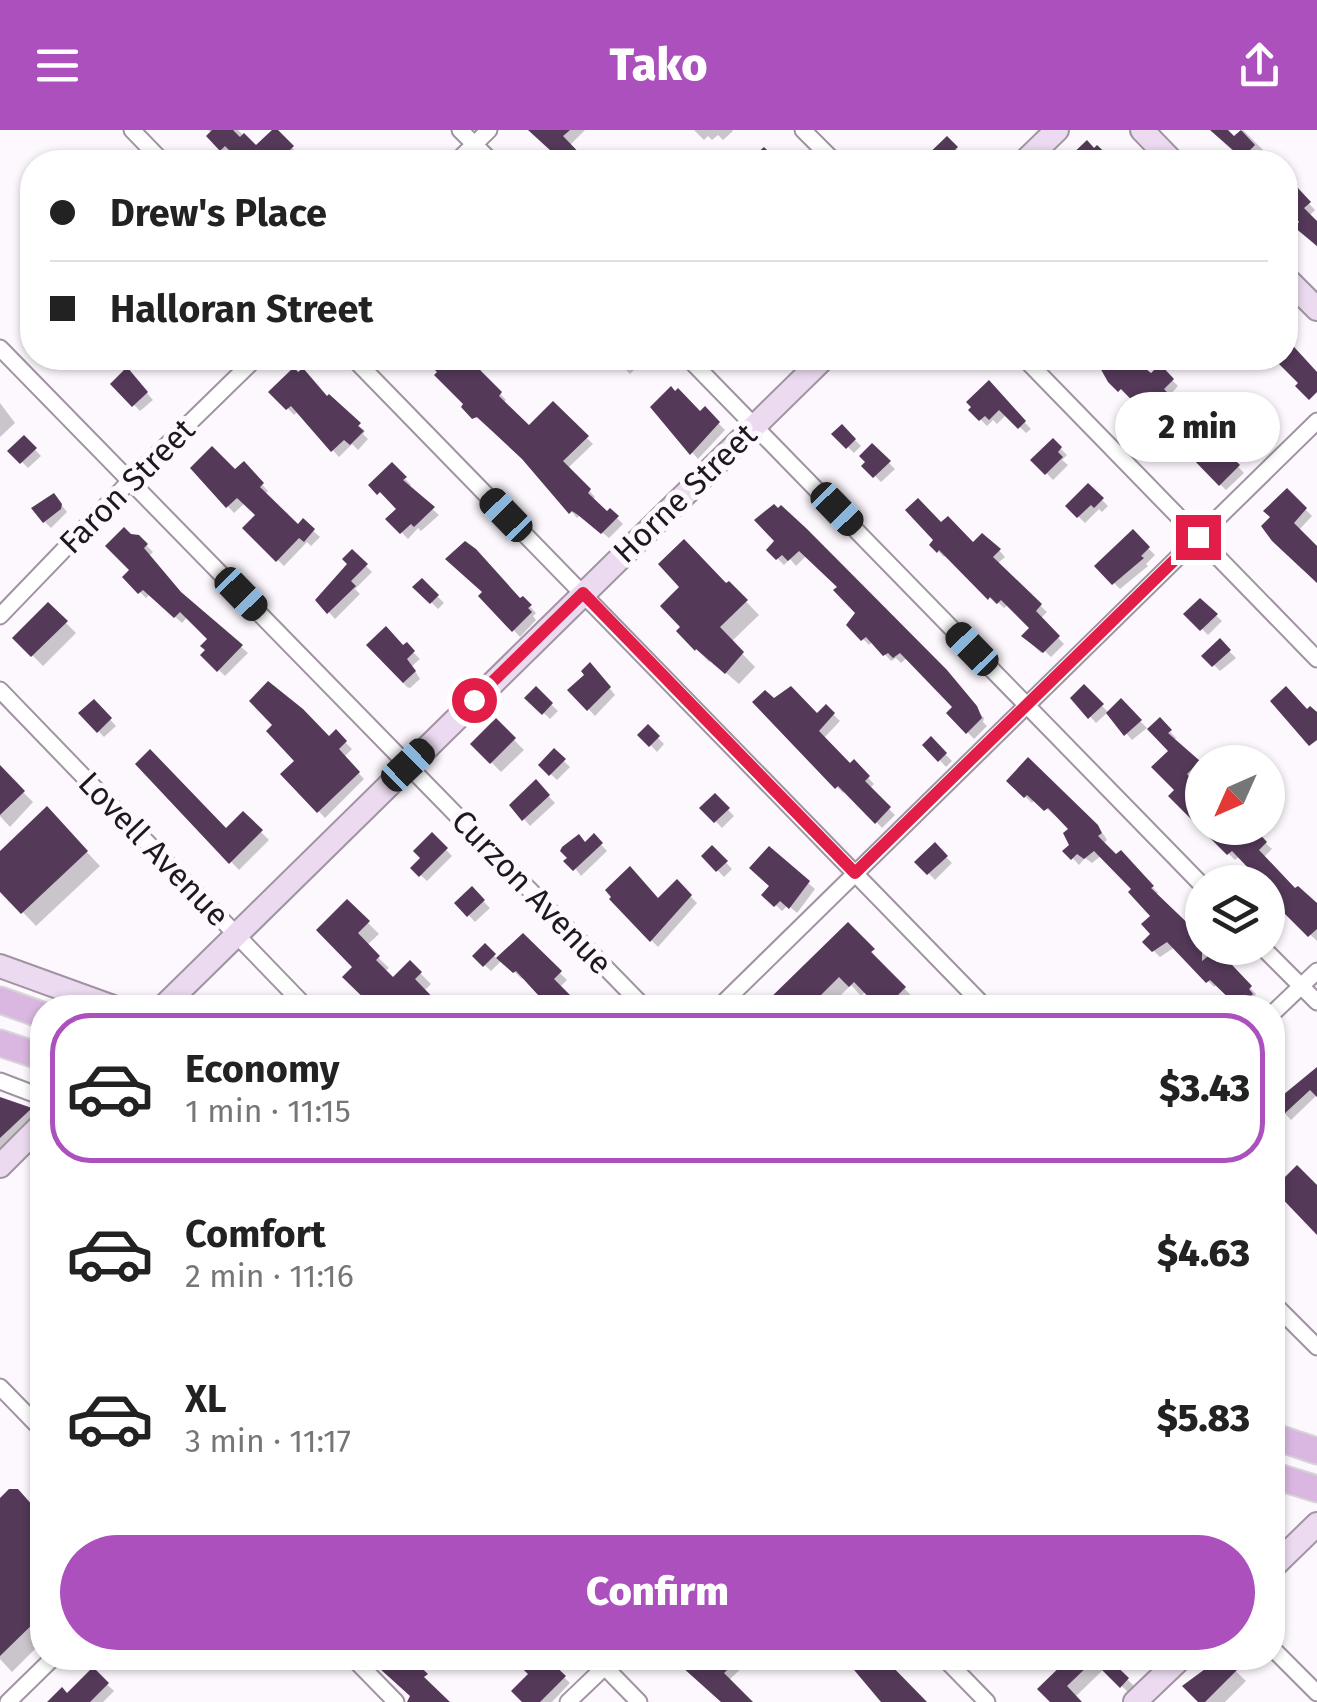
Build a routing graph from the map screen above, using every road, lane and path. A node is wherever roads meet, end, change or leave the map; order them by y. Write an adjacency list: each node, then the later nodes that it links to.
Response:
1 (132, 130): 8 (street)
2 (460, 130): 7 (street)
3 (489, 130): 7 (street)
4 (803, 130): 11 (street)
5 (1057, 130): 12 (street)
6 (1142, 130): 13 (street)
7 (474, 145): 9 (street); 10 (street)
8 (151, 150)
9 (469, 150)
10 (479, 150)
11 (822, 150)
12 (1036, 150)
13 (1162, 150)
14 (1298, 290): 15 (street)
15 (1317, 310)
16 (0, 348): 17 (street, Curzon Avenue)
17 (20, 368)
18 (22, 370): 26 (street, Curzon Avenue)
19 (244, 370): 26 (street, Faron Street)
20 (365, 370): 28 (street)
21 (700, 370): 25 (street)
22 (812, 370): 25 (street, Horne Street)
23 (1036, 370): 27 (street)
24 (1317, 421): 27 (street)
25 (755, 425): 28 (street, Horne Street); 32 (street)
26 (130, 481): 29 (street, Faron Street); 33 (street, Curzon Avenue)
27 (1198, 537): 30 (street); 32 (street)
28 (583, 593): 33 (street, Horne Street); 35 (street)
29 (0, 616)
30 (1317, 659)
31 (0, 690): 36 (street, Lovell Avenue)
32 (1026, 705): 34 (street); 35 (street)
33 (408, 765): 36 (street, Horne Street); 44 (street, Curzon Avenue)
34 (1185, 868)
35 (855, 873): 45 (street); 46 (street)
36 (235, 934): 42 (street, Horne Street); 43 (street, Lovell Avenue)
37 (1280, 965): 40 (street)
38 (0, 966): 41 (street)
39 (1317, 971): 40 (street)
40 (1301, 986): 48 (street); 49 (street)
41 (80, 995)
42 (175, 995)
43 (294, 995)
44 (632, 995)
45 (731, 995)
46 (973, 995)
47 (0, 1000): 50 (main road)
48 (1285, 1001)
49 (1317, 1002)
50 (30, 1011)
51 (0, 1043): 52 (main road)
52 (30, 1053)
53 (0, 1081): 54 (street)
54 (30, 1092)
55 (30, 1136): 56 (street)
56 (0, 1166)
57 (1285, 1315): 58 (street)
58 (1317, 1347)
59 (0, 1388): 60 (street)
60 (30, 1418)
61 (1285, 1440): 62 (main road)
62 (1317, 1451)
63 (1285, 1478): 64 (main road)
64 (1317, 1489)
65 (1317, 1524): 66 (street)
66 (1285, 1555)
67 (1285, 1661): 74 (street)
68 (41, 1670): 75 (street)
69 (364, 1670): 76 (street)
70 (596, 1670): 77 (street)
71 (613, 1670): 78 (street)
72 (956, 1670): 79 (street)
73 (1168, 1670): 80 (street)
74 (1317, 1693)
75 (8, 1702)
76 (396, 1702)
77 (568, 1702)
78 (639, 1702)
79 (988, 1702)
80 (1134, 1702)

